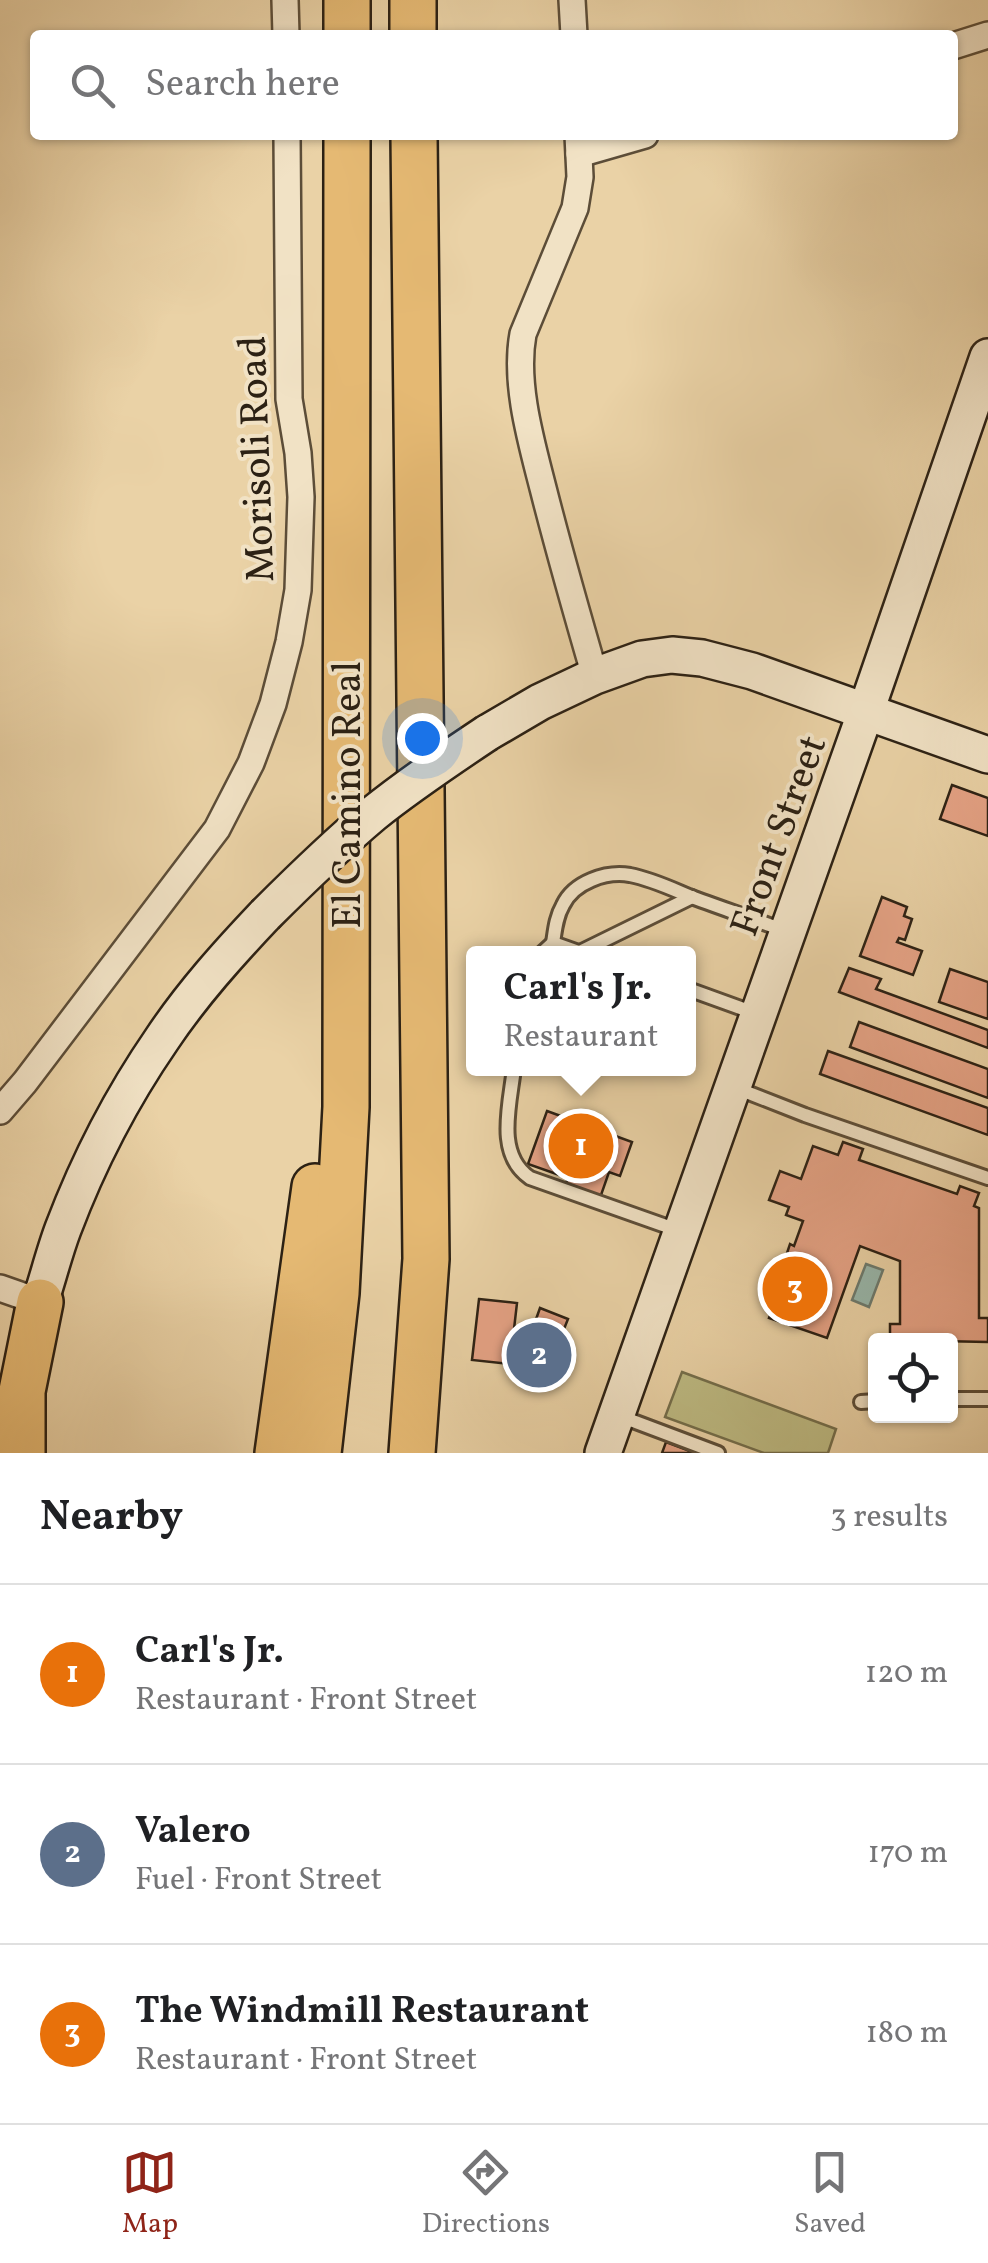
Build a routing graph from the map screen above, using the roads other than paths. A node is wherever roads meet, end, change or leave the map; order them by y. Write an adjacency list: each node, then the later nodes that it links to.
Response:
1 (285, 0): 5 (street)
2 (347, 0): 6 (highway)
3 (413, 0): 7 (highway)
4 (572, 0): 8 (street)
5 (286, 30)
6 (347, 30)
7 (413, 30)
8 (574, 30)
9 (988, 35): 10 (street)
10 (958, 44)
11 (287, 140): 31 (street, Morisoli Road)
12 (347, 140): 26 (highway, El Camino Real)
13 (414, 140): 41 (highway, El Camino Real)
14 (608, 140): 15 (street)
15 (579, 144): 17 (street)
16 (988, 357): 18 (main road, Front Street)
17 (595, 676): 18 (main road); 34 (main road, bridge)
18 (866, 711): 19 (main road); 21 (main road, Front Street)
19 (988, 755)
20 (692, 897): 21 (lane); 22 (lane); 25 (lane)
21 (788, 932): 28 (main road, Front Street)
22 (553, 943): 23 (lane); 24 (lane)
23 (550, 946)
24 (562, 946)
25 (596, 946)
26 (345, 967): 39 (highway); 40 (highway, El Camino Real)
27 (696, 993): 28 (lane)
28 (758, 1014): 30 (main road, Front Street)
29 (513, 1076): 33 (lane)
30 (733, 1087): 32 (lane); 33 (main road, Front Street)
31 (0, 1112)
32 (988, 1178)
33 (682, 1232): 37 (main road, Front Street)
34 (20, 1296): 38 (highway)
35 (988, 1398): 36 (lane)
36 (958, 1400)
37 (616, 1414): 42 (main road, Front Street); 43 (lane)
38 (22, 1453)
39 (278, 1453)
40 (318, 1453)
41 (412, 1453)
42 (603, 1453)
43 (718, 1453)

